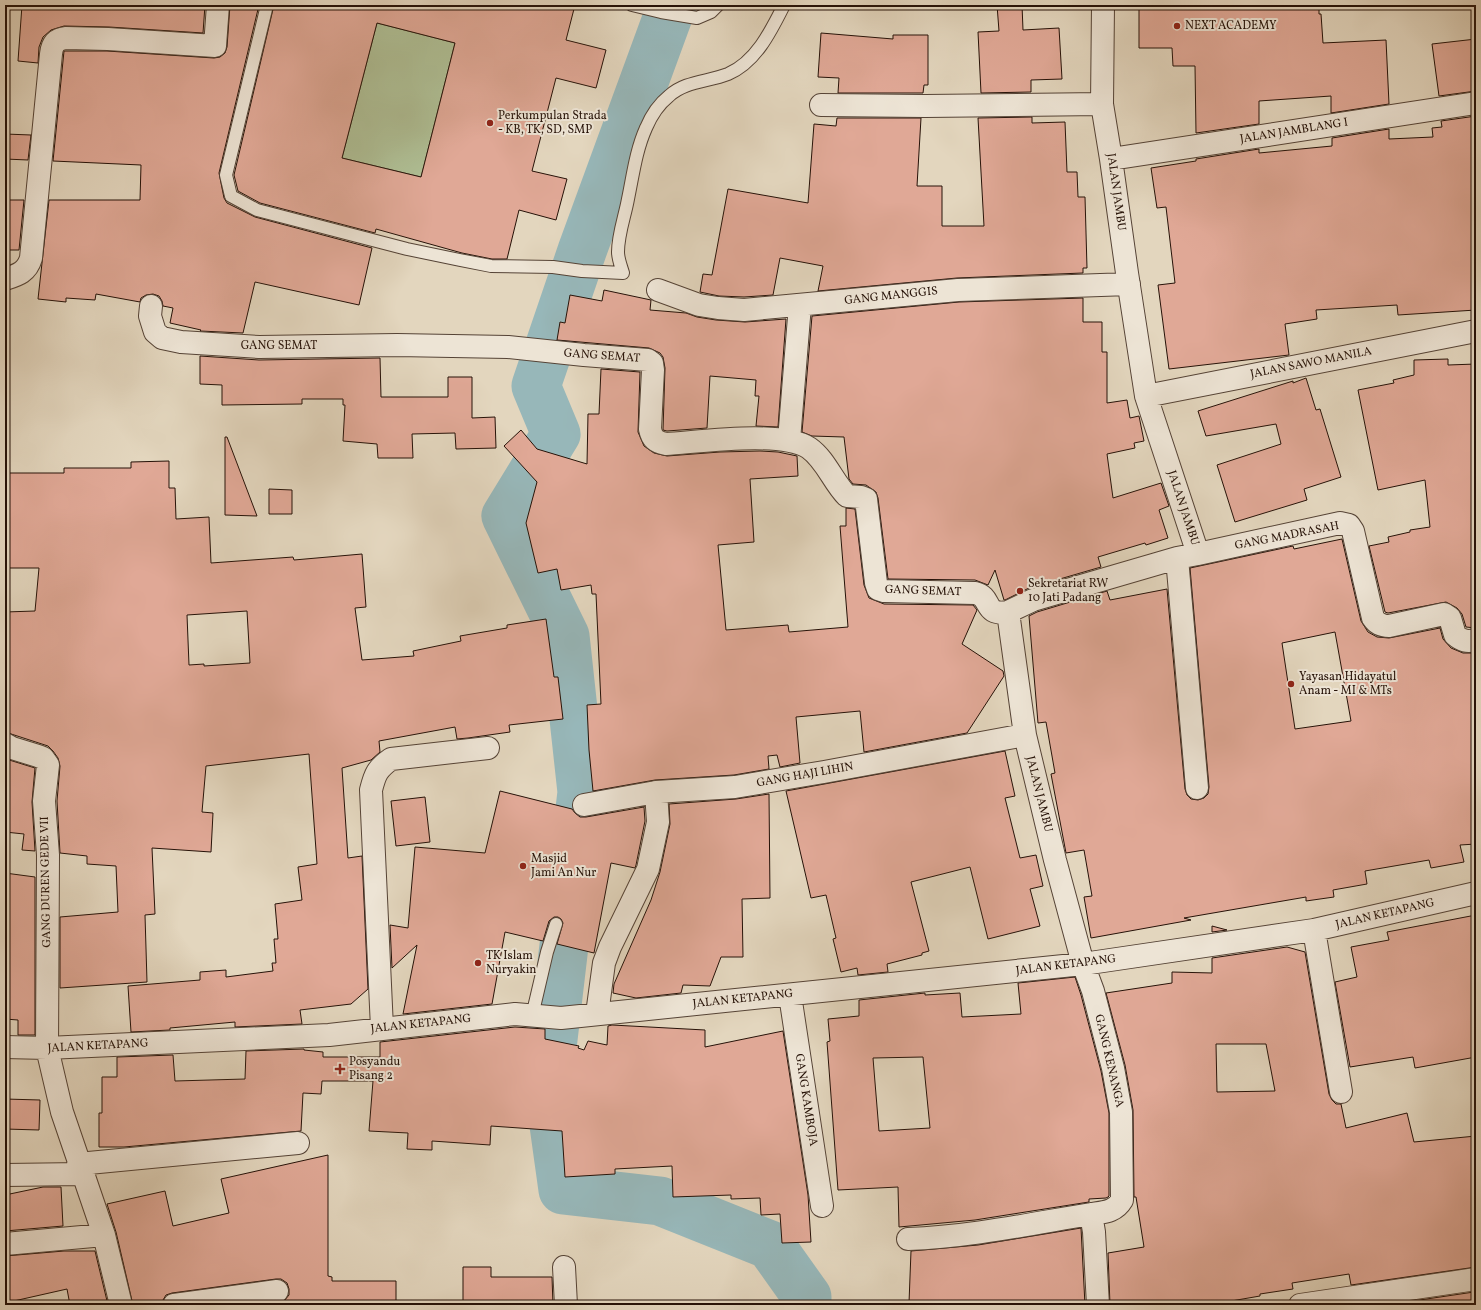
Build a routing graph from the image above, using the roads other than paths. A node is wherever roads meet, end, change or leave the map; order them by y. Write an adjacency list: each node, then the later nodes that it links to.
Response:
1 (218, 5): 11 (street)
2 (267, 5): 5 (lane)
3 (632, 5): 4 (lane)
4 (718, 5)
5 (784, 5)
6 (1103, 5): 8 (street, JALAN JAMBU)
7 (1476, 103): 10 (street, JALAN JAMBLANG I)
8 (1102, 104): 9 (street); 10 (street, JALAN JAMBU)
9 (821, 105)
10 (1112, 159): 12 (street, JALAN JAMBU)
11 (5, 279)
12 (1129, 284): 14 (street, GANG MANGGIS); 17 (street, JALAN JAMBU)
13 (658, 290): 14 (street, GANG MANGGIS)
14 (800, 305): 18 (street)
15 (151, 306): 18 (street, GANG SEMAT)
16 (1476, 331): 17 (street, JALAN SAWO MANILA)
17 (1146, 396): 19 (street, JALAN JAMBU)
18 (789, 440): 21 (street, GANG SEMAT)
19 (1198, 554): 20 (street, JALAN JAMBU); 22 (street, GANG MADRASAH)
20 (1177, 558): 21 (street, JALAN JAMBU); 26 (street)
21 (1008, 612): 23 (street, JALAN JAMBU)
22 (1476, 640)
23 (1025, 735): 27 (street, GANG HAJI LIHIN); 32 (street, JALAN JAMBU)
24 (5, 744): 38 (street, GANG DUREN GEDE VII)
25 (488, 748): 36 (street)
26 (1197, 788)
27 (656, 792): 28 (street, GANG HAJI LIHIN); 34 (street)
28 (584, 805)
29 (1476, 893): 31 (street, JALAN KETAPANG)
30 (556, 924): 35 (lane)
31 (1314, 930): 32 (street, JALAN KETAPANG); 39 (street)
32 (1083, 964): 33 (street, JALAN KETAPANG); 44 (street, GANG KENANGA)
33 (790, 995): 34 (street, JALAN KETAPANG); 43 (street, GANG KAMBOJA)
34 (597, 1014): 35 (street, JALAN KETAPANG)
35 (533, 1016): 36 (street, JALAN KETAPANG)
36 (382, 1028): 38 (street, JALAN KETAPANG)
37 (5, 1047): 38 (street, JALAN KETAPANG)
38 (47, 1048): 41 (street, GANG DUREN GEDE VII)
39 (1341, 1092)
40 (298, 1143): 41 (street)
41 (80, 1169): 42 (street); 45 (street, GANG DUREN GEDE VII)
42 (5, 1175)
43 (822, 1206)
44 (1091, 1214): 46 (street, GANG KENANGA); 54 (street)
45 (104, 1235): 47 (street); 51 (street, GANG DUREN GEDE VII)
46 (908, 1239)
47 (5, 1244)
48 (564, 1267): 53 (street)
49 (1476, 1279): 55 (street)
50 (277, 1291): 52 (street)
51 (121, 1305)
52 (174, 1305)
53 (566, 1305)
54 (1098, 1305)
55 (1300, 1305)

